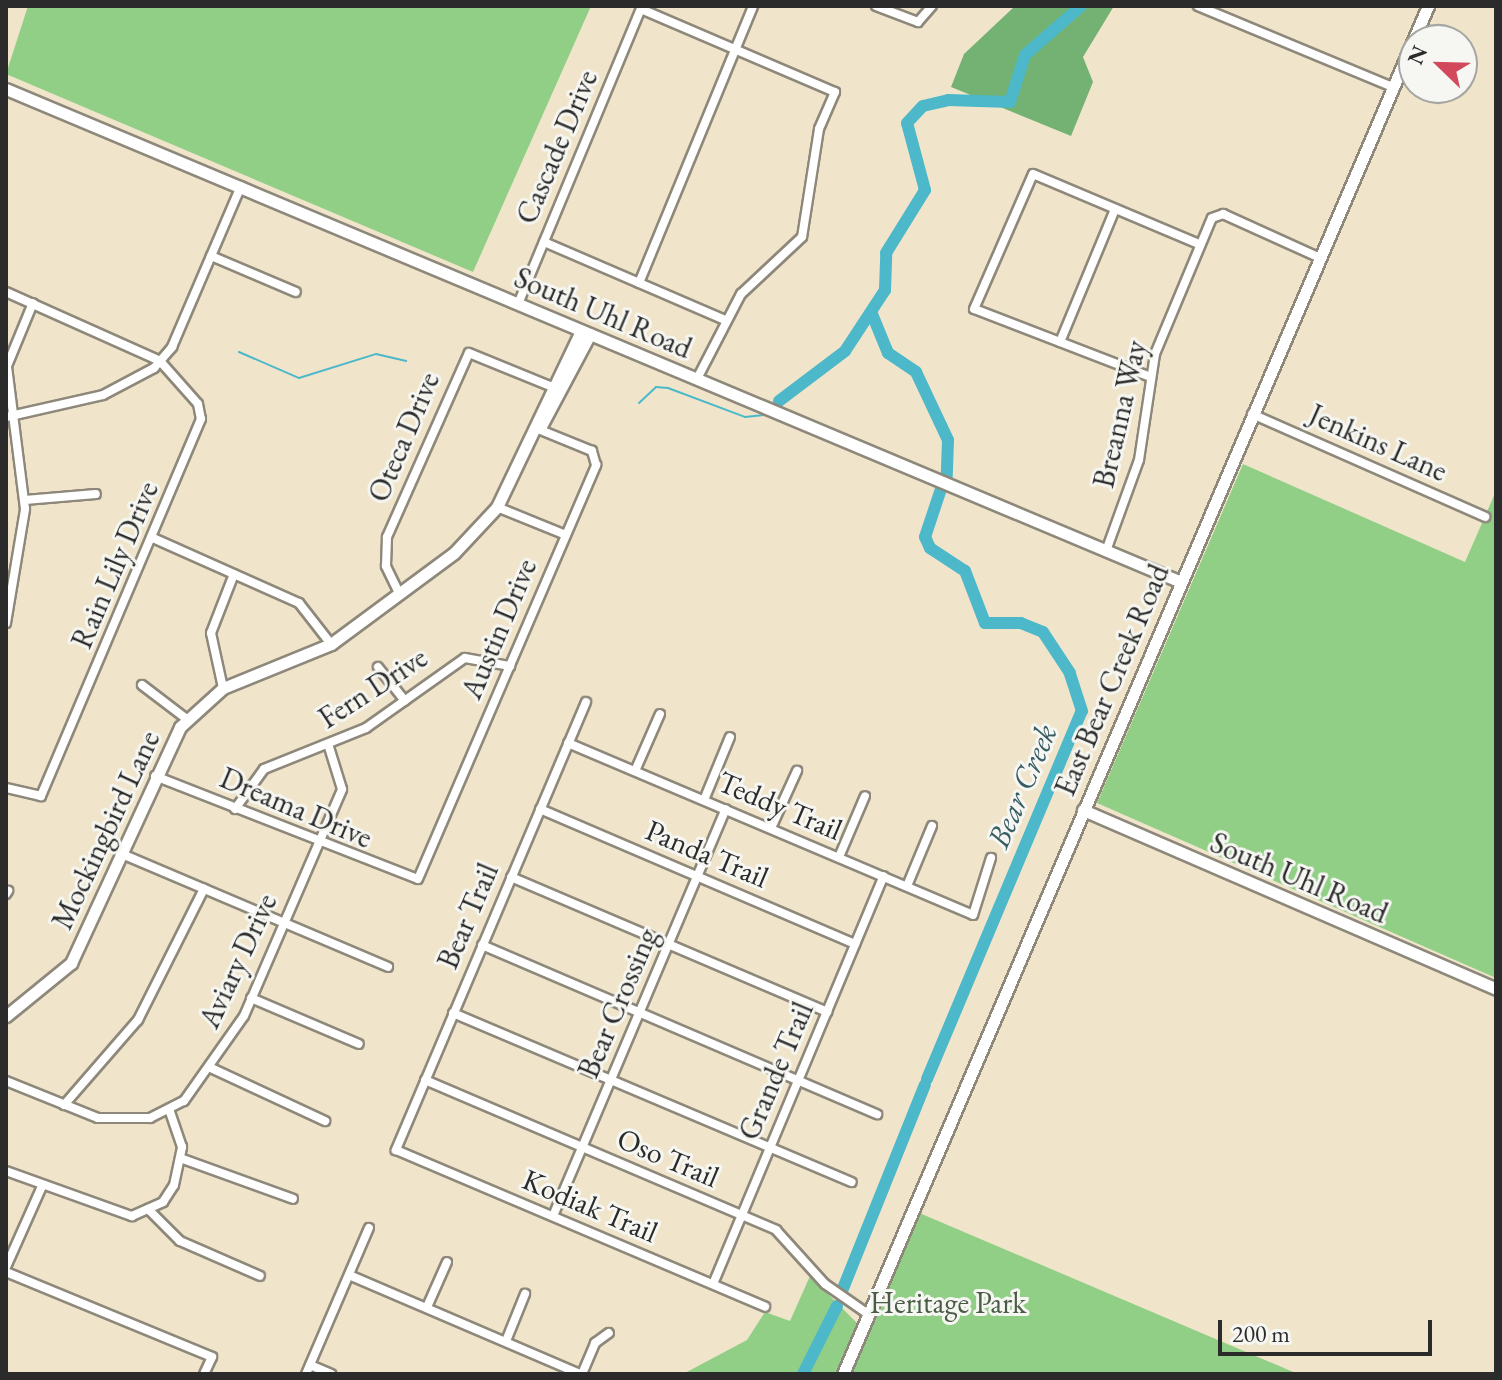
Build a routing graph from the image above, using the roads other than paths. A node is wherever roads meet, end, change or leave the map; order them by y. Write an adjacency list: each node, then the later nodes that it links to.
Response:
1 (753, 6): 6 (street)
2 (876, 6): 3 (street)
3 (932, 6)
4 (1198, 6): 7 (street)
5 (1428, 6): 7 (main road, East Bear Creek Road)
6 (735, 49): 11 (street, Cascade Drive); 15 (street); 20 (street)
7 (1393, 87): 14 (main road, East Bear Creek Road)
8 (6, 89): 9 (main road, South Uhl Road)
9 (242, 185): 13 (street); 19 (main road, South Uhl Road)
10 (1115, 209): 12 (street); 22 (street); 22 (street)
11 (544, 242): 15 (street); 19 (street, Cascade Drive)
12 (1199, 244): 14 (street, Breanna Way); 24 (street, Breanna Way)
13 (211, 256): 17 (street); 23 (street)
14 (1320, 258): 27 (main road, East Bear Creek Road)
15 (639, 283): 20 (street)
16 (6, 292): 18 (street)
17 (296, 292)
18 (33, 303): 23 (street); 28 (street)
19 (518, 304): 21 (main road, South Uhl Road)
20 (723, 319): 25 (street)
21 (586, 332): 25 (main road, South Uhl Road); 26 (main road, Mockingbird Lane)
22 (1060, 342): 24 (street)
23 (160, 361): 28 (street); 35 (street, Rain Lily Drive)
24 (1148, 376): 36 (street, Breanna Way)
25 (697, 379): 36 (main road, South Uhl Road)
26 (561, 390): 29 (main road, Mockingbird Lane); 39 (street, Oteca Drive)
27 (1252, 414): 33 (street, Jenkins Lane); 38 (main road, East Bear Creek Road)
28 (11, 416): 31 (street)
29 (538, 429): 32 (main road, Mockingbird Lane); 34 (street, Austin Drive)
30 (96, 494): 31 (street)
31 (25, 500): 40 (street)
32 (497, 507): 34 (street); 39 (main road, Mockingbird Lane)
33 (1485, 517)
34 (566, 535): 42 (street, Austin Drive)
35 (153, 538): 37 (street); 56 (street, Rain Lily Drive)
36 (1106, 551): 38 (main road, South Uhl Road)
37 (234, 574): 41 (street); 45 (street)
38 (1181, 582): 62 (main road, East Bear Creek Road)
39 (399, 593): 41 (main road, Mockingbird Lane)
40 (6, 623)
41 (331, 644): 45 (main road, Mockingbird Lane)
42 (510, 666): 46 (street, Fern Drive); 72 (street, Austin Drive)
43 (378, 667): 46 (street)
44 (142, 685): 49 (street)
45 (223, 688): 49 (main road, Mockingbird Lane)
46 (405, 701): 52 (street, Fern Drive)
47 (586, 702): 51 (street, Bear Trail)
48 (660, 714): 53 (street)
49 (188, 720): 55 (main road, Mockingbird Lane)
50 (730, 737): 58 (street)
51 (568, 743): 53 (street, Teddy Trail); 60 (street, Bear Trail)
52 (329, 747): 59 (street, Fern Drive); 65 (street, Aviary Drive)
53 (635, 771): 58 (street, Teddy Trail)
54 (797, 771): 64 (street)
55 (155, 776): 59 (street, Dreama Drive); 66 (main road, Mockingbird Lane)
56 (6, 788)
57 (865, 796): 67 (street)
58 (704, 800): 61 (street, Teddy Trail)
59 (235, 809): 65 (street, Dreama Drive)
60 (540, 809): 69 (street, Panda Trail); 71 (street, Bear Trail)
61 (726, 809): 64 (street, Teddy Trail); 69 (street, Bear Crossing)
62 (1083, 810): 80 (main road, South Uhl Road); 116 (main road, East Bear Creek Road)
63 (932, 826): 73 (street)
64 (771, 828): 67 (street, Teddy Trail)
65 (316, 844): 72 (street, Dreama Drive); 75 (street, Aviary Drive)
66 (122, 854): 74 (street); 85 (main road, Mockingbird Lane)
67 (839, 857): 70 (street, Teddy Trail)
68 (991, 858): 73 (street, Teddy Trail)
69 (697, 876): 76 (street, Bear Crossing); 77 (street, Panda Trail)
70 (884, 876): 73 (street, Teddy Trail); 77 (street, Grande Trail)
71 (511, 877): 76 (street); 78 (street, Bear Trail)
72 (418, 879)
73 (907, 886)
74 (204, 889): 75 (street); 92 (street)
75 (284, 923): 79 (street); 81 (street, Aviary Drive)
76 (669, 944): 82 (street, Bear Crossing); 83 (street)
77 (855, 944): 83 (street, Grande Trail)
78 (482, 945): 82 (street); 84 (street, Bear Trail)
79 (388, 967)
80 (1496, 989)
81 (251, 998): 86 (street); 87 (street, Aviary Drive)
82 (640, 1012): 88 (street, Bear Crossing); 89 (street)
83 (827, 1012): 89 (street, Grande Trail)
84 (453, 1013): 88 (street); 90 (street, Bear Trail)
85 (6, 1016)
86 (359, 1044)
87 (211, 1068): 93 (street, Aviary Drive); 95 (street)
88 (611, 1079): 96 (street, Bear Crossing); 97 (street)
89 (798, 1079): 94 (street); 97 (street, Grande Trail)
90 (425, 1080): 96 (street, Oso Trail); 98 (street, Bear Trail)
91 (6, 1081): 92 (street, Aviary Drive)
92 (64, 1105): 93 (street, Aviary Drive)
93 (169, 1109): 99 (street)
94 (877, 1114)
95 (325, 1121)
96 (583, 1147): 105 (street, Oso Trail); 106 (street, Bear Crossing)
97 (771, 1147): 101 (street); 105 (street, Grande Trail)
98 (396, 1150): 106 (street, Kodiak Trail)
99 (180, 1158): 103 (street); 104 (street)
100 (6, 1171): 102 (street)
101 (852, 1182)
102 (42, 1186): 104 (street); 109 (street)
103 (293, 1199)
104 (148, 1209): 111 (street)
105 (742, 1215): 112 (street, Grande Trail); 116 (street, Oso Trail)
106 (553, 1216): 112 (street, Kodiak Trail)
107 (369, 1228): 110 (street)
108 (447, 1262): 114 (street)
109 (6, 1270): 120 (street)
110 (349, 1275): 114 (street); 119 (street)
111 (260, 1276)
112 (713, 1284): 115 (street, Kodiak Trail)
113 (525, 1294): 118 (street)
114 (427, 1307): 118 (street)
115 (765, 1307)
116 (868, 1314): 123 (main road, East Bear Creek Road)
117 (609, 1333): 122 (street)
118 (506, 1341): 122 (street)
119 (308, 1370): 121 (street)
120 (204, 1374)
121 (331, 1374)
122 (581, 1374)
123 (843, 1374)

